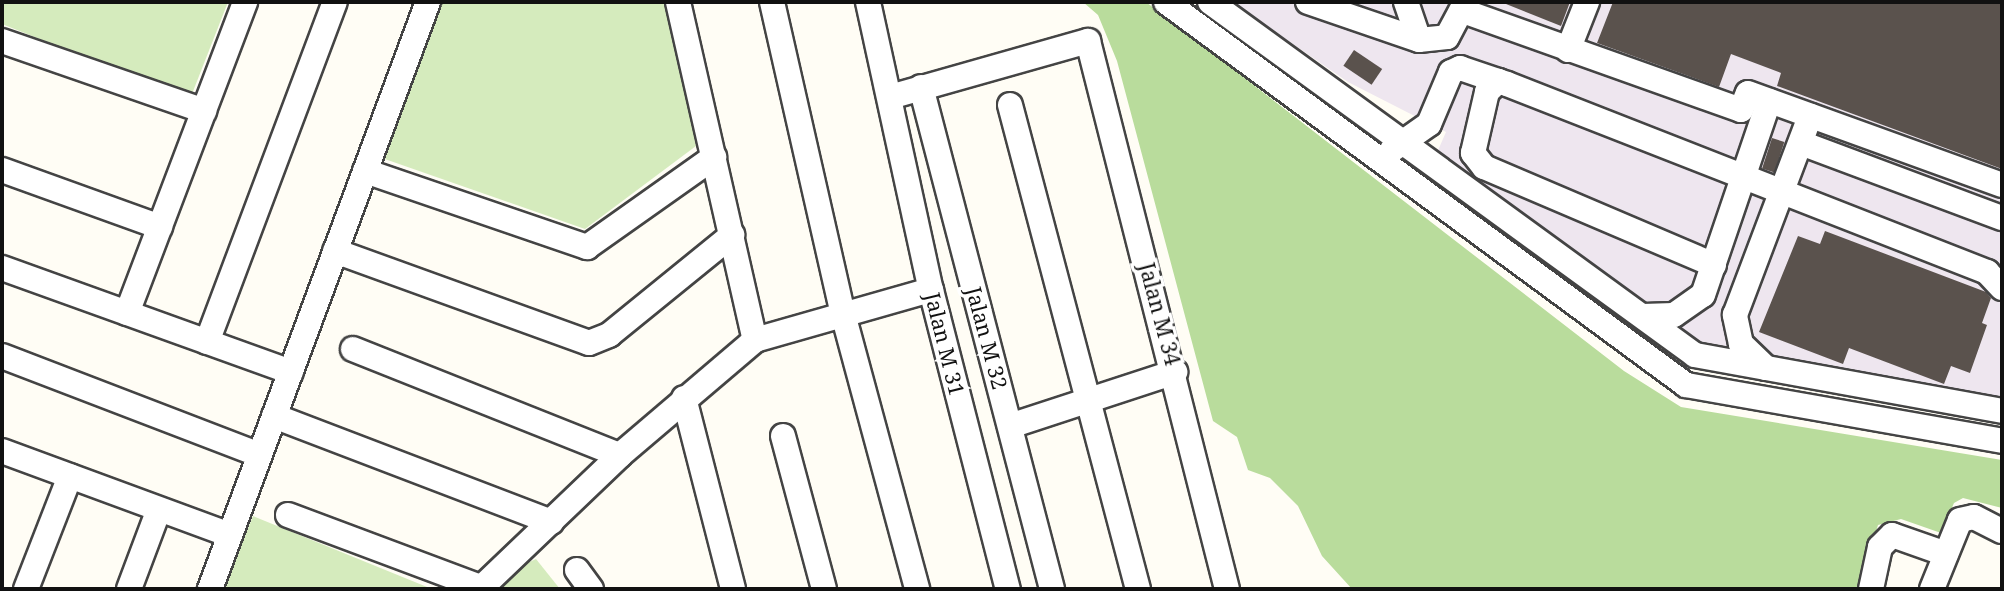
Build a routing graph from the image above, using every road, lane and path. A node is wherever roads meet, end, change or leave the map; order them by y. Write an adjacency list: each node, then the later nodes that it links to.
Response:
1 (245, 2): 21 (street)
2 (335, 2): 44 (street)
3 (428, 2): 28 (street)
4 (678, 2): 25 (street)
5 (772, 2): 41 (street)
6 (868, 2): 18 (street, Jalan M 31)
7 (1166, 2): 26 (street)
8 (1210, 2): 23 (street)
9 (1406, 2): 13 (street)
10 (1587, 2): 15 (street)
11 (1321, 4): 13 (street)
12 (1464, 6): 13 (street); 15 (street)
13 (1419, 40)
14 (2, 41): 21 (street)
15 (1569, 50): 19 (street)
16 (1498, 81): 23 (street); 29 (street); 36 (street)
17 (921, 87): 18 (street); 49 (street, Jalan M 34); 54 (street, Jalan M 32)
18 (890, 97): 39 (street, Jalan M 31)
19 (1769, 100): 22 (street); 29 (street)
20 (1010, 105): 51 (street)
21 (204, 111): 33 (street)
22 (1810, 116): 24 (street); 30 (street)
23 (1400, 140): 26 (street); 42 (street)
24 (1801, 143): 31 (street); 32 (street)
25 (714, 157): 28 (street); 34 (street)
26 (1384, 162): 56 (street)
27 (2, 170): 33 (street)
28 (365, 171): 35 (street)
29 (1744, 178): 31 (street); 36 (street)
30 (2002, 186)
31 (1780, 193): 38 (street); 47 (street)
32 (2002, 218)
33 (160, 227): 40 (street)
34 (732, 235): 35 (street); 43 (street)
35 (335, 251): 48 (street)
36 (1714, 265): 42 (street)
37 (2, 268): 40 (street)
38 (2002, 288)
39 (931, 290): 41 (street); 74 (street, Jalan M 31)
40 (127, 313): 44 (street)
41 (843, 314): 43 (street); 73 (street)
42 (1643, 316): 47 (street)
43 (755, 340): 50 (street)
44 (207, 342): 48 (street)
45 (353, 349): 59 (street)
46 (2, 356): 58 (street)
47 (1766, 368): 52 (street)
48 (291, 372): 53 (street)
49 (1175, 372): 51 (street); 77 (street, Jalan M 34)
50 (684, 398): 59 (street); 71 (street)
51 (1090, 401): 54 (street); 76 (street)
52 (2002, 411)
53 (274, 416): 58 (street); 63 (street)
54 (1010, 426): 75 (street, Jalan M 32)
55 (783, 436): 72 (street)
56 (2002, 441)
57 (2, 451): 60 (street)
58 (260, 455): 65 (street)
59 (620, 455): 63 (street)
60 (70, 476): 61 (street); 68 (street)
61 (159, 509): 65 (street); 69 (street)
62 (288, 515): 67 (street)
63 (551, 522): 67 (street)
64 (2002, 531): 66 (street)
65 (230, 535): 70 (street)
66 (1946, 554): 78 (street); 79 (street)
67 (480, 588)
68 (26, 589)
69 (129, 589)
70 (210, 589)
71 (733, 589)
72 (824, 589)
73 (917, 589)
74 (1008, 589)
75 (1052, 589)
76 (1138, 589)
77 (1227, 589)
78 (1871, 589)
79 (1931, 589)

